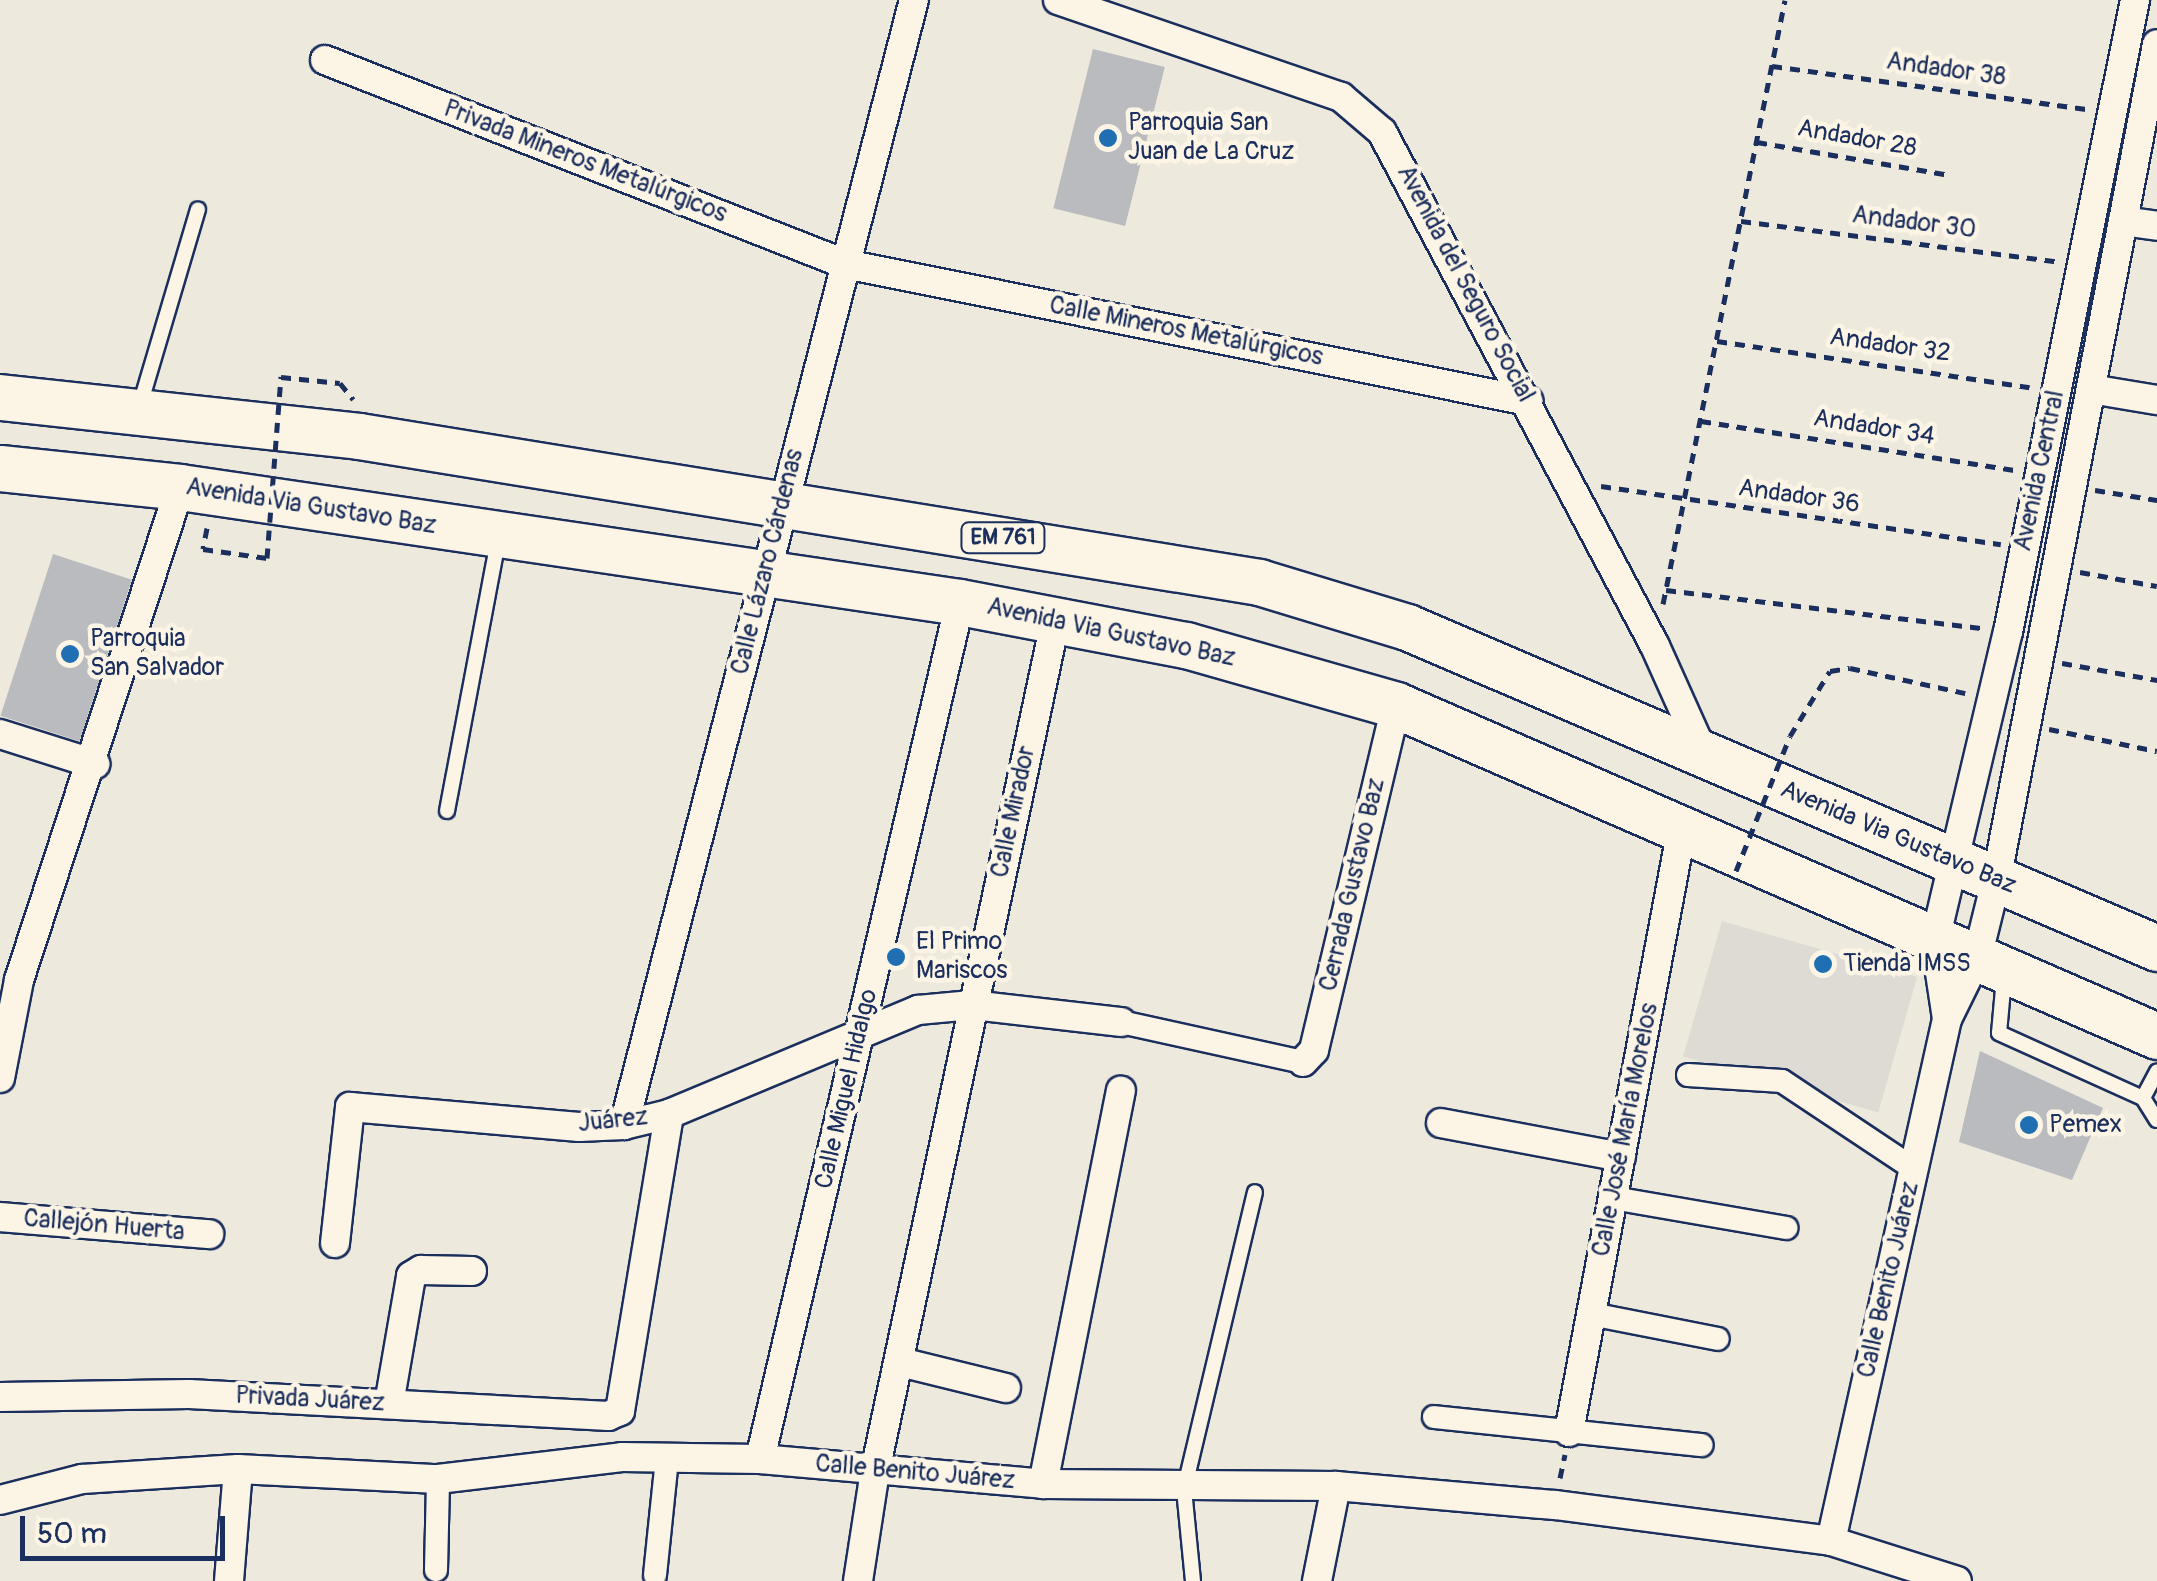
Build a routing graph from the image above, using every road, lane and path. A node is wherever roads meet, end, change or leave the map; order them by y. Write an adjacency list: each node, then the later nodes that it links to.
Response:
1 (914, 0): 15 (street, Calle Lázaro Cárdenas)
2 (1058, 0): 23 (street, Avenida del Seguro Social)
3 (1785, 0): 7 (path)
4 (2134, 0): 8 (street, Avenida Central)
5 (2157, 44): 12 (street, Avenida Central)
6 (325, 60): 15 (street, Privada Mineros Metalúrgicos)
7 (1772, 66): 8 (path, Andador 38); 9 (path)
8 (2115, 113): 16 (street, Avenida Central)
9 (1757, 142): 10 (path, Andador 28); 13 (path)
10 (1951, 175)
11 (198, 208): 24 (lane)
12 (2123, 221): 14 (street); 19 (street, Avenida Central)
13 (1741, 222): 16 (path, Andador 30); 17 (path)
14 (2157, 226)
15 (845, 264): 23 (street, Calle Mineros Metalúrgicos); 33 (street, Calle Lázaro Cárdenas)
16 (2082, 264): 20 (street, Avenida Central)
17 (1717, 342): 20 (path, Andador 32); 25 (path)
18 (340, 382): 36 (path, bridge)
19 (2091, 389): 22 (street); 29 (street, Avenida Central)
20 (2057, 391): 27 (street, Avenida Central)
21 (0, 397): 24 (main road, Avenida Via Gustavo Baz / EM 761)
22 (2157, 400)
23 (1528, 401): 28 (street, Avenida del Seguro Social)
24 (138, 411): 33 (main road, Avenida Via Gustavo Baz / EM 761)
25 (1701, 421): 27 (path, Andador 34); 32 (path)
26 (0, 468): 30 (main road, Avenida Via Gustavo Baz)
27 (2040, 475): 35 (street, Avenida Central)
28 (1569, 480): 32 (path, Andador 36); 44 (street, Avenida del Seguro Social)
29 (2073, 486): 31 (path); 37 (street, Avenida Central)
30 (180, 487): 34 (main road, Avenida Via Gustavo Baz); 53 (street)
31 (2157, 500)
32 (1684, 502): 35 (path, Andador 36); 40 (path)
33 (783, 504): 38 (street, Calle Lázaro Cárdenas); 52 (main road, Avenida Via Gustavo Baz / EM 761)
34 (499, 536): 38 (main road, Avenida Via Gustavo Baz); 54 (lane)
35 (2024, 547): 43 (street, Avenida Central)
36 (203, 550)
37 (2057, 568): 39 (path); 45 (street, Avenida Central)
38 (764, 577): 41 (main road, Avenida Via Gustavo Baz); 76 (street, Calle Lázaro Cárdenas)
39 (2157, 586)
40 (1666, 590): 43 (path); 44 (path)
41 (960, 602): 42 (main road, Avenida Via Gustavo Baz); 65 (street, Calle Miguel Hidalgo)
42 (1056, 618): 48 (main road, Avenida Via Gustavo Baz); 61 (street, Calle Mirador)
43 (2008, 632): 47 (street, Avenida Central)
44 (1655, 646): 52 (street, Avenida del Seguro Social)
45 (2040, 660): 46 (path); 49 (street, Avenida Central)
46 (2157, 680)
47 (1992, 699): 56 (path, bridge); 57 (street, Avenida Central)
48 (1396, 704): 55 (main road, Avenida Via Gustavo Baz); 67 (street, Cerrada Gustavo Baz)
49 (2027, 724): 51 (path); 57 (street, Avenida Central)
50 (0, 734): 53 (street)
51 (2157, 751)
52 (1703, 753): 57 (main road, Avenida Via Gustavo Baz / EM 761)
53 (94, 764): 64 (street)
54 (447, 811)
55 (1682, 828): 56 (main road, Avenida Via Gustavo Baz); 77 (street, Calle José María Morelos)
56 (1748, 867): 58 (main road, Avenida Via Gustavo Baz)
57 (1976, 873): 58 (street, Avenida Central); 59 (main road, Avenida Via Gustavo Baz); 60 (street, Avenida Central)
58 (1936, 940): 60 (main road, Avenida Via Gustavo Baz); 62 (street, Calle Benito Juárez)
59 (2157, 948)
60 (1991, 964): 62 (street, Calle Benito Juárez); 66 (main road, Avenida Via Gustavo Baz); 72 (lane)
61 (972, 1005): 63 (street, Juárez); 65 (street, Juárez); 88 (street, Calle Mirador)
62 (1947, 1019): 78 (street, Calle Benito Juárez)
63 (1120, 1022): 67 (street)
64 (3, 1034): 70 (street)
65 (860, 1034): 73 (street, Juárez); 96 (street, Calle Miguel Hidalgo)
66 (2157, 1036)
67 (1304, 1062)
68 (2157, 1072): 72 (lane)
69 (1688, 1075): 78 (street)
70 (0, 1078)
71 (1121, 1091): 100 (street)
72 (2142, 1098): 74 (lane)
73 (670, 1114): 76 (street, Juárez); 91 (street, Privada Juárez)
74 (2157, 1120)
75 (1441, 1122): 77 (street)
76 (624, 1124): 84 (street, Juárez)
77 (1621, 1157): 80 (street, Calle José María Morelos)
78 (1914, 1168): 104 (street, Calle Benito Juárez)
79 (1255, 1192): 102 (lane)
80 (1613, 1198): 82 (street); 86 (street, Calle José María Morelos)
81 (0, 1218): 83 (street, Callejón Huerta)
82 (1786, 1228)
83 (208, 1234)
84 (335, 1243)
85 (472, 1271): 91 (street)
86 (1591, 1314): 87 (street); 93 (street, Calle José María Morelos)
87 (1718, 1339)
88 (900, 1362): 89 (street); 98 (street, Calle Mirador)
89 (1006, 1388)
90 (0, 1398): 91 (street, Privada Juárez)
91 (389, 1404)
92 (1434, 1417): 93 (street)
93 (1569, 1432): 94 (street)
94 (1702, 1445)
95 (667, 1458): 96 (street, Calle Benito Juárez); 99 (street, Calle Benito Juárez); 106 (street)
96 (760, 1459): 98 (street, Calle Benito Juárez)
97 (238, 1469): 99 (street, Calle Benito Juárez); 103 (street, Calle Benito Juárez); 107 (street)
98 (874, 1471): 100 (street, Calle Benito Juárez); 108 (street, Calle Mirador)
99 (438, 1479): 105 (street)
100 (1044, 1484): 102 (street, Calle Benito Juárez)
101 (1336, 1486): 102 (street, Calle Benito Juárez); 104 (street, Calle Benito Juárez); 110 (street)
102 (1184, 1490): 109 (lane)
103 (0, 1500)
104 (1831, 1542): 111 (street, Calle Benito Juárez)
105 (436, 1570)
106 (655, 1575)
107 (229, 1581)
108 (858, 1581)
109 (1193, 1581)
110 (1317, 1581)
111 (1958, 1581)

